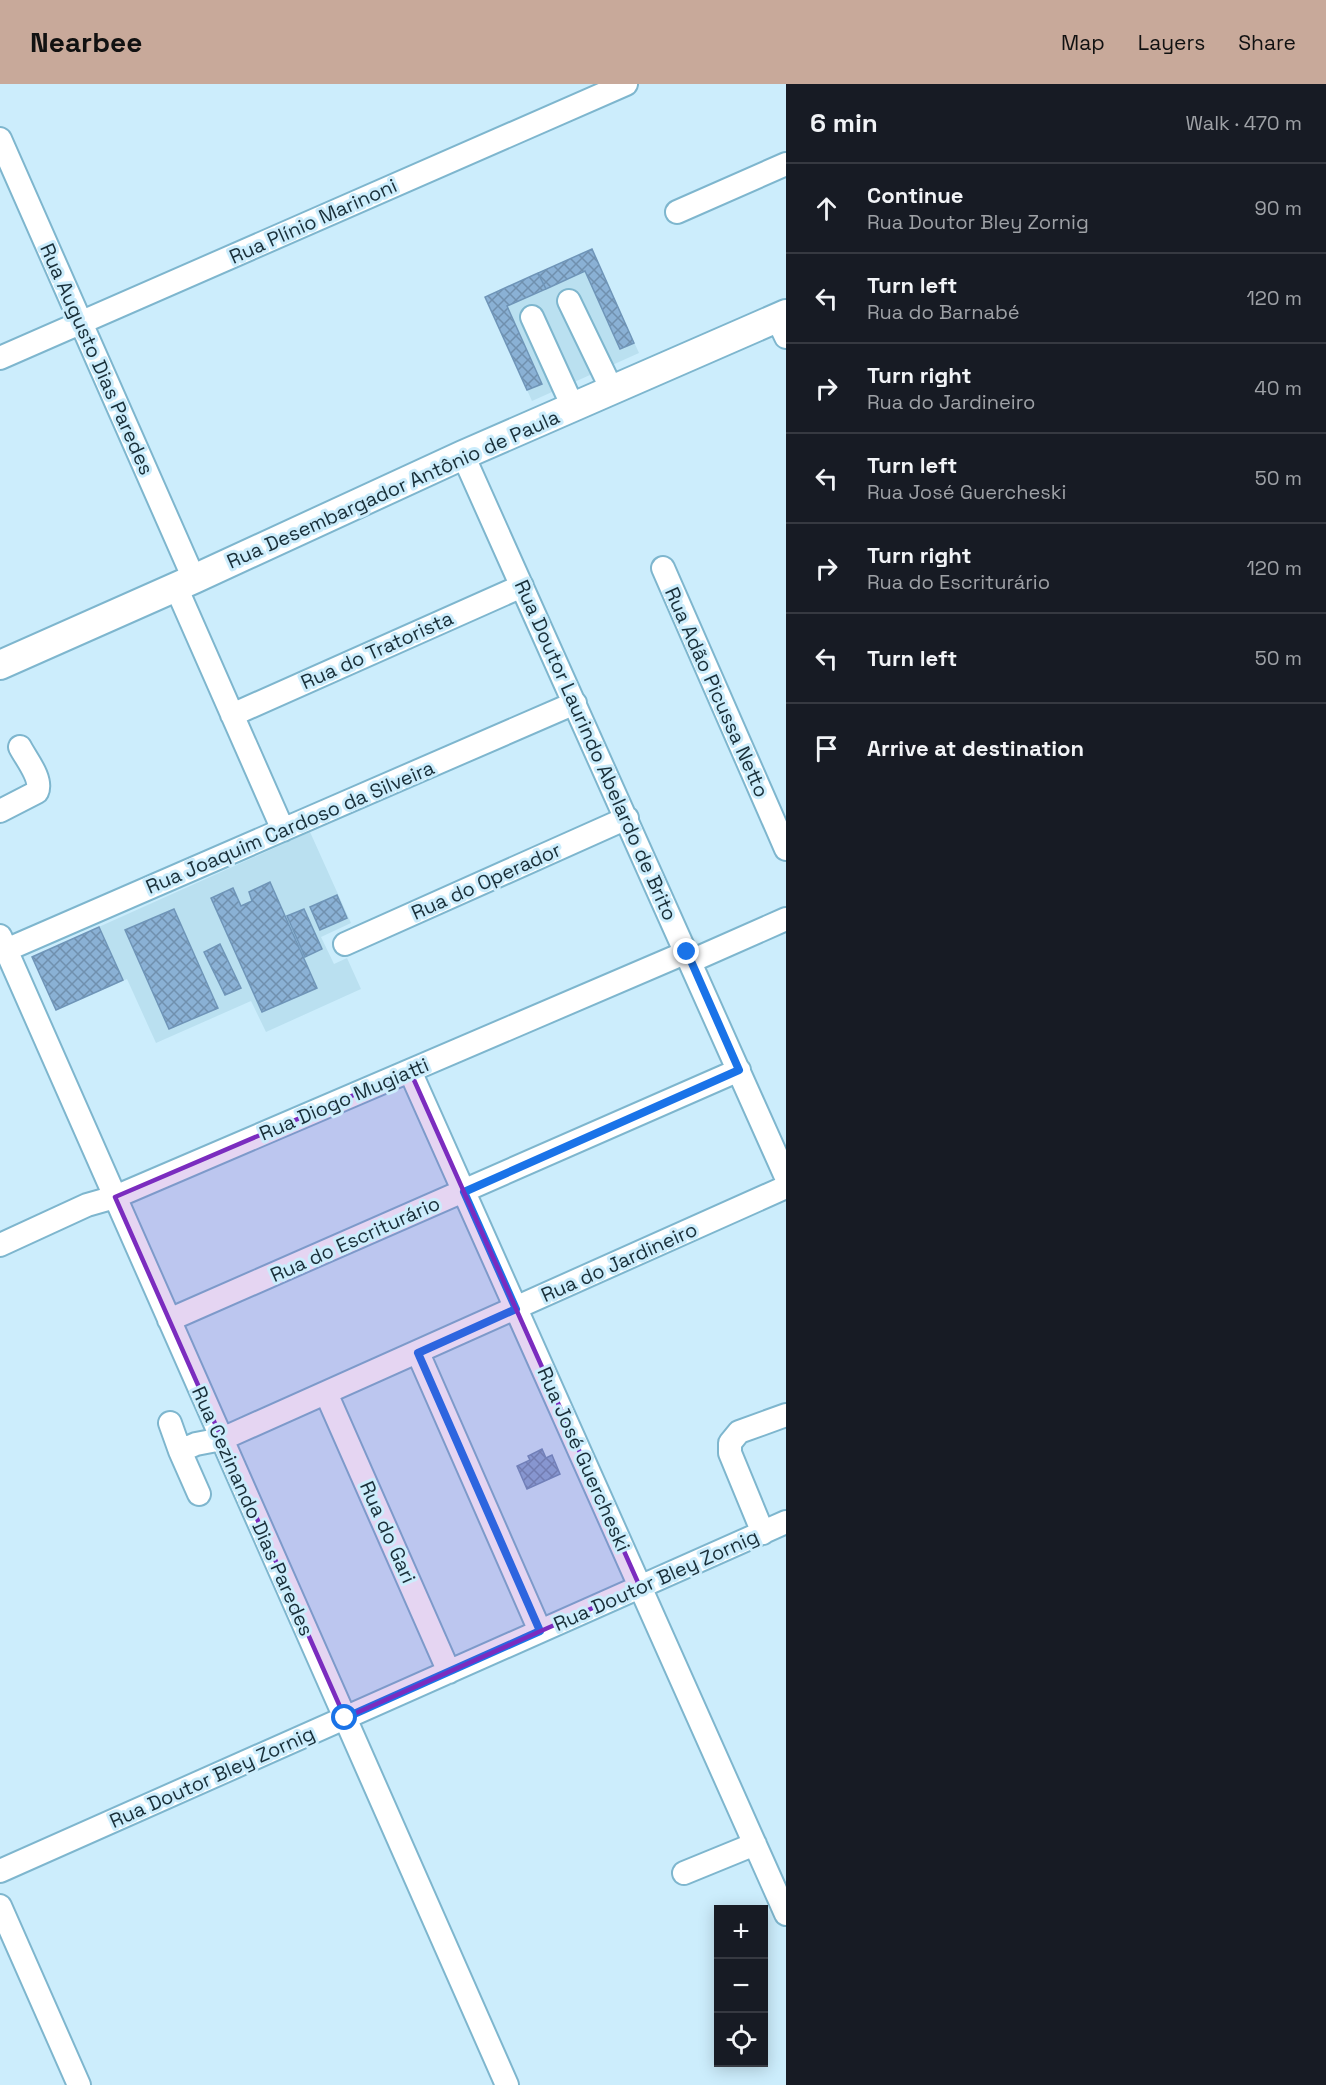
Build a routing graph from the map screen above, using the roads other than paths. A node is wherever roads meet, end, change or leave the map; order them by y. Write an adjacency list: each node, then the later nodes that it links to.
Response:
1 (626, 84): 7 (street, Rua Plínio Marinoni)
2 (0, 139): 7 (street, Rua Augusto Dias Paredes)
3 (786, 164): 4 (street)
4 (677, 212)
5 (569, 301): 10 (street)
6 (532, 317): 11 (street)
7 (81, 322): 9 (street, Rua Plínio Marinoni); 14 (street, Rua Augusto Dias Paredes)
8 (783, 323): 10 (main road, Rua Desembargador Antônio de Paula)
9 (0, 358)
10 (612, 390): 11 (main road, Rua Desembargador Antônio de Paula)
11 (573, 407): 12 (main road, Rua Desembargador Antônio de Paula)
12 (463, 454): 14 (main road, Rua Desembargador Antônio de Paula); 15 (street, Rua Doutor Laurindo Abelardo de Brito)
13 (663, 568): 23 (street, Rua Adão Picussa Netto)
14 (185, 583): 16 (main road, Rua Desembargador Antônio de Paula); 18 (street, Rua Augusto Dias Paredes)
15 (522, 586): 17 (street, Rua Doutor Laurindo Abelardo de Brito); 18 (street, Rua do Tratorista)
16 (0, 665)
17 (575, 703): 21 (street, Rua Doutor Laurindo Abelardo de Brito); 22 (street, Rua Joaquim Cardoso da Silveira)
18 (232, 715): 22 (street, Rua Augusto Dias Paredes)
19 (20, 747): 20 (street)
20 (0, 811)
21 (627, 818): 26 (street, Rua do Operador); 27 (street, Rua Doutor Laurindo Abelardo de Brito)
22 (283, 830): 25 (street, Rua Joaquim Cardoso da Silveira)
23 (786, 849)
24 (786, 919): 27 (street, Rua Diogo Mugiatti)
25 (2, 943): 33 (street, Rua Cezinando Dias Paredes)
26 (345, 944)
27 (689, 956): 28 (street, Rua Doutor Laurindo Abelardo de Brito); 29 (street, Rua Diogo Mugiatti)
28 (739, 1070): 30 (street, Rua Doutor Laurindo Abelardo de Brito); 32 (street, Rua do Escriturário)
29 (410, 1071): 32 (street, Rua José Guercheski); 33 (street, Rua Diogo Mugiatti)
30 (786, 1177)
31 (786, 1187): 35 (street, Rua do Jardineiro)
32 (464, 1192): 35 (street, Rua José Guercheski); 36 (street, Rua do Escriturário)
33 (115, 1197): 34 (street, Rua Diogo Mugiatti); 36 (street, Rua Cezinando Dias Paredes)
34 (0, 1245)
35 (516, 1309): 37 (street, Rua do Jardineiro); 46 (street, Rua José Guercheski)
36 (169, 1320): 41 (street, Rua Cezinando Dias Paredes)
37 (418, 1353): 38 (street, Rua do Jardineiro); 47 (street)
38 (326, 1393): 41 (street, Rua do Jardineiro); 48 (street, Rua do Gari)
39 (786, 1415): 45 (street)
40 (170, 1423): 42 (street)
41 (222, 1439): 42 (street, Rua do Jardineiro); 49 (street, Rua Cezinando Dias Paredes)
42 (180, 1450): 43 (street)
43 (199, 1494)
44 (786, 1522): 45 (street, Rua Doutor Bley Zornig)
45 (763, 1533): 46 (street, Rua Doutor Bley Zornig)
46 (640, 1587): 47 (street, Rua Doutor Bley Zornig); 50 (street, Rua José Guercheski)
47 (540, 1631): 48 (street, Rua Doutor Bley Zornig)
48 (449, 1672): 49 (street, Rua Doutor Bley Zornig)
49 (345, 1718): 51 (street, Rua Doutor Bley Zornig); 56 (street, Rua Cezinando Dias Paredes)
50 (754, 1844): 52 (street); 54 (street, Rua José Guercheski)
51 (0, 1871)
52 (684, 1873)
53 (0, 1906): 55 (street)
54 (786, 1914)
55 (79, 2085)
56 (507, 2085)

